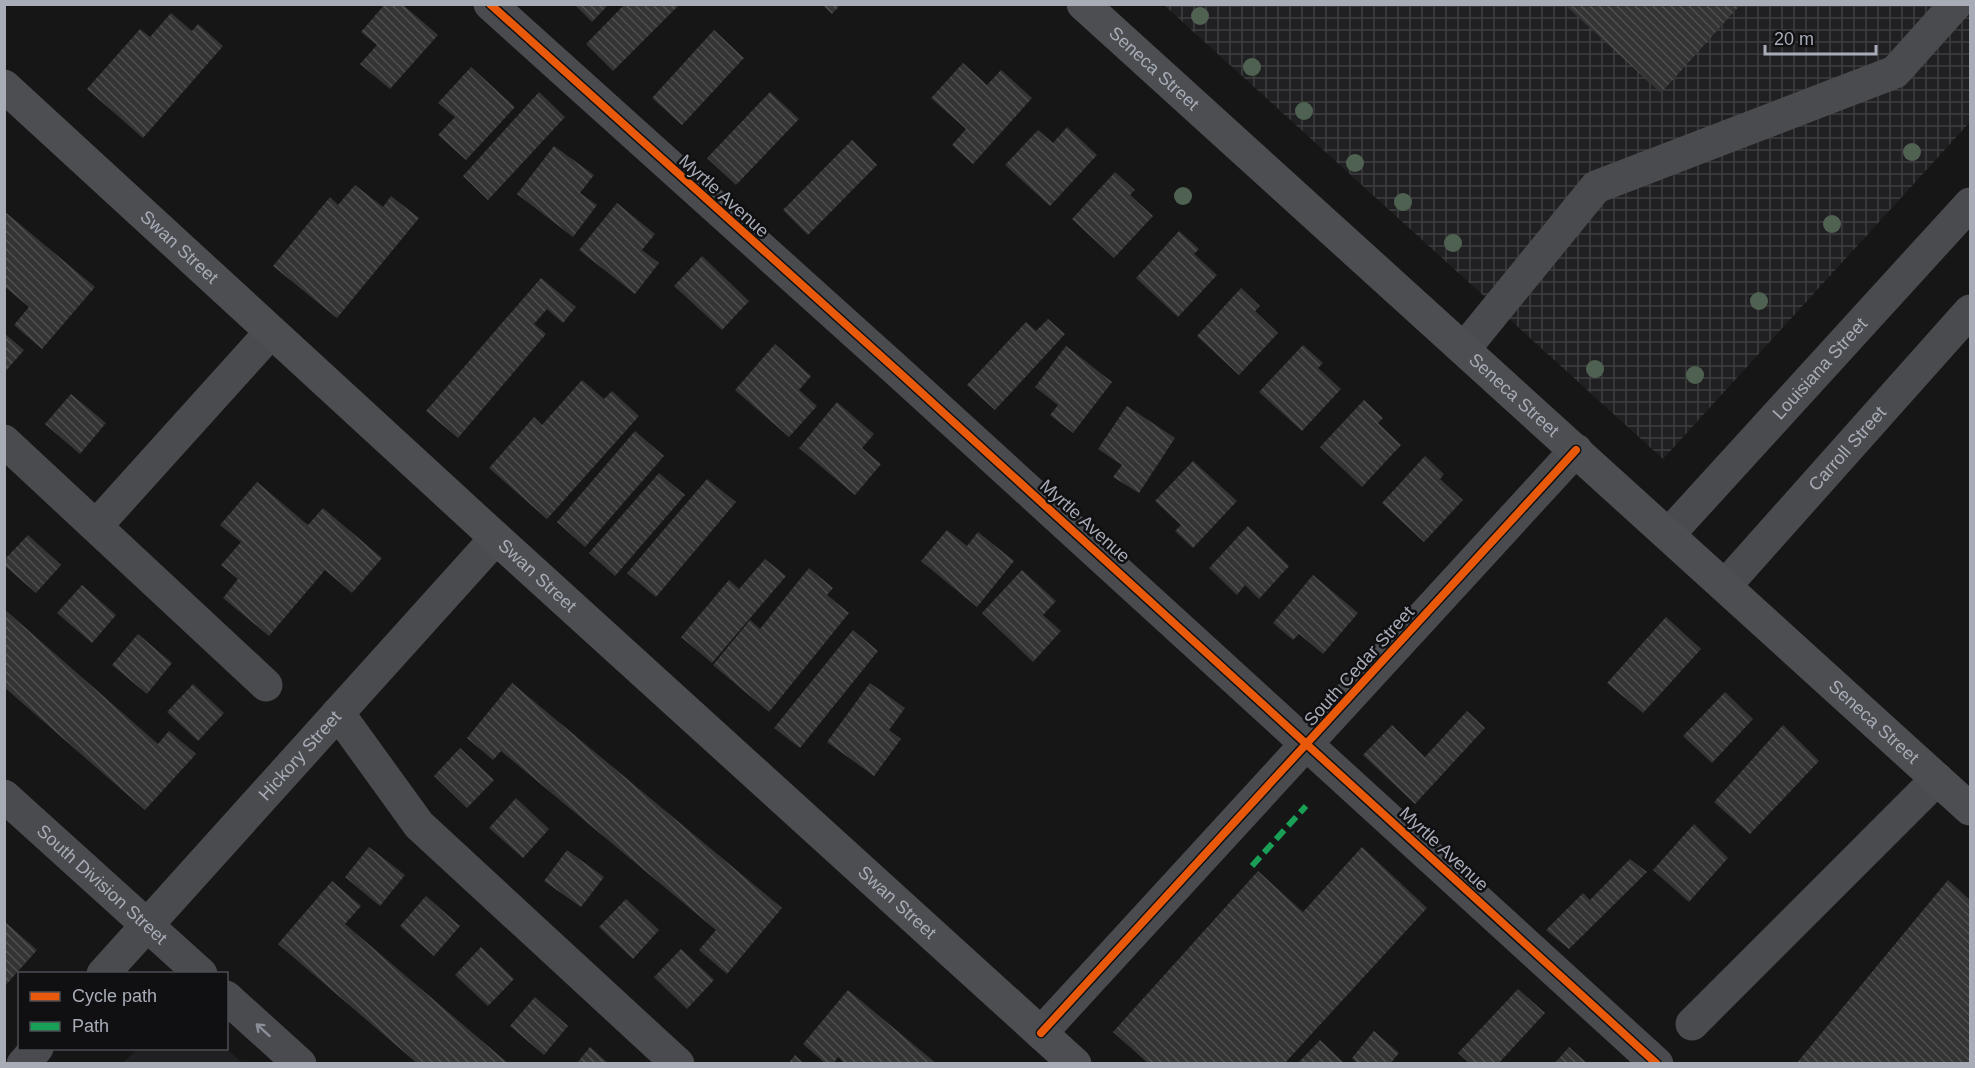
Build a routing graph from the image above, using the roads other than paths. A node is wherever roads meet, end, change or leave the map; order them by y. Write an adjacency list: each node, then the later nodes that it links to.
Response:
1 (490, 4): 17 (street, Myrtle Avenue)
2 (1083, 4): 8 (main road, Seneca Street)
3 (1956, 4): 8 (street)
4 (4, 86): 7 (main road, Swan Street)
5 (1971, 204): 12 (street, Louisiana Street)
6 (1971, 311): 14 (street, Carroll Street)
7 (272, 332): 11 (street); 13 (main road, Swan Street)
8 (1464, 349): 10 (main road, Seneca Street)
9 (4, 441): 11 (street)
10 (1576, 450): 12 (main road, Seneca Street); 17 (street, South Cedar Street)
11 (96, 526): 15 (street)
12 (1669, 534): 14 (main road, Seneca Street)
13 (496, 538): 16 (street, Hickory Street); 26 (main road, Swan Street)
14 (1725, 586): 18 (main road, Seneca Street)
15 (266, 686)
16 (338, 714): 21 (street, Hickory Street); 30 (street)
17 (1308, 744): 26 (street, South Cedar Street); 32 (street, Myrtle Avenue)
18 (1937, 779): 20 (main road, Seneca Street); 25 (street)
19 (4, 796): 21 (street, South Division Street)
20 (1971, 810)
21 (146, 925): 22 (street, Hickory Street); 23 (street, South Division Street)
22 (105, 972)
23 (199, 972)
24 (228, 999): 29 (street, one-way to 24)
25 (1692, 1024)
26 (1041, 1033): 31 (main road, Swan Street)
27 (35, 1050): 28 (street)
28 (23, 1064)
29 (300, 1064)
30 (678, 1064)
31 (1075, 1064)
32 (1657, 1064)

